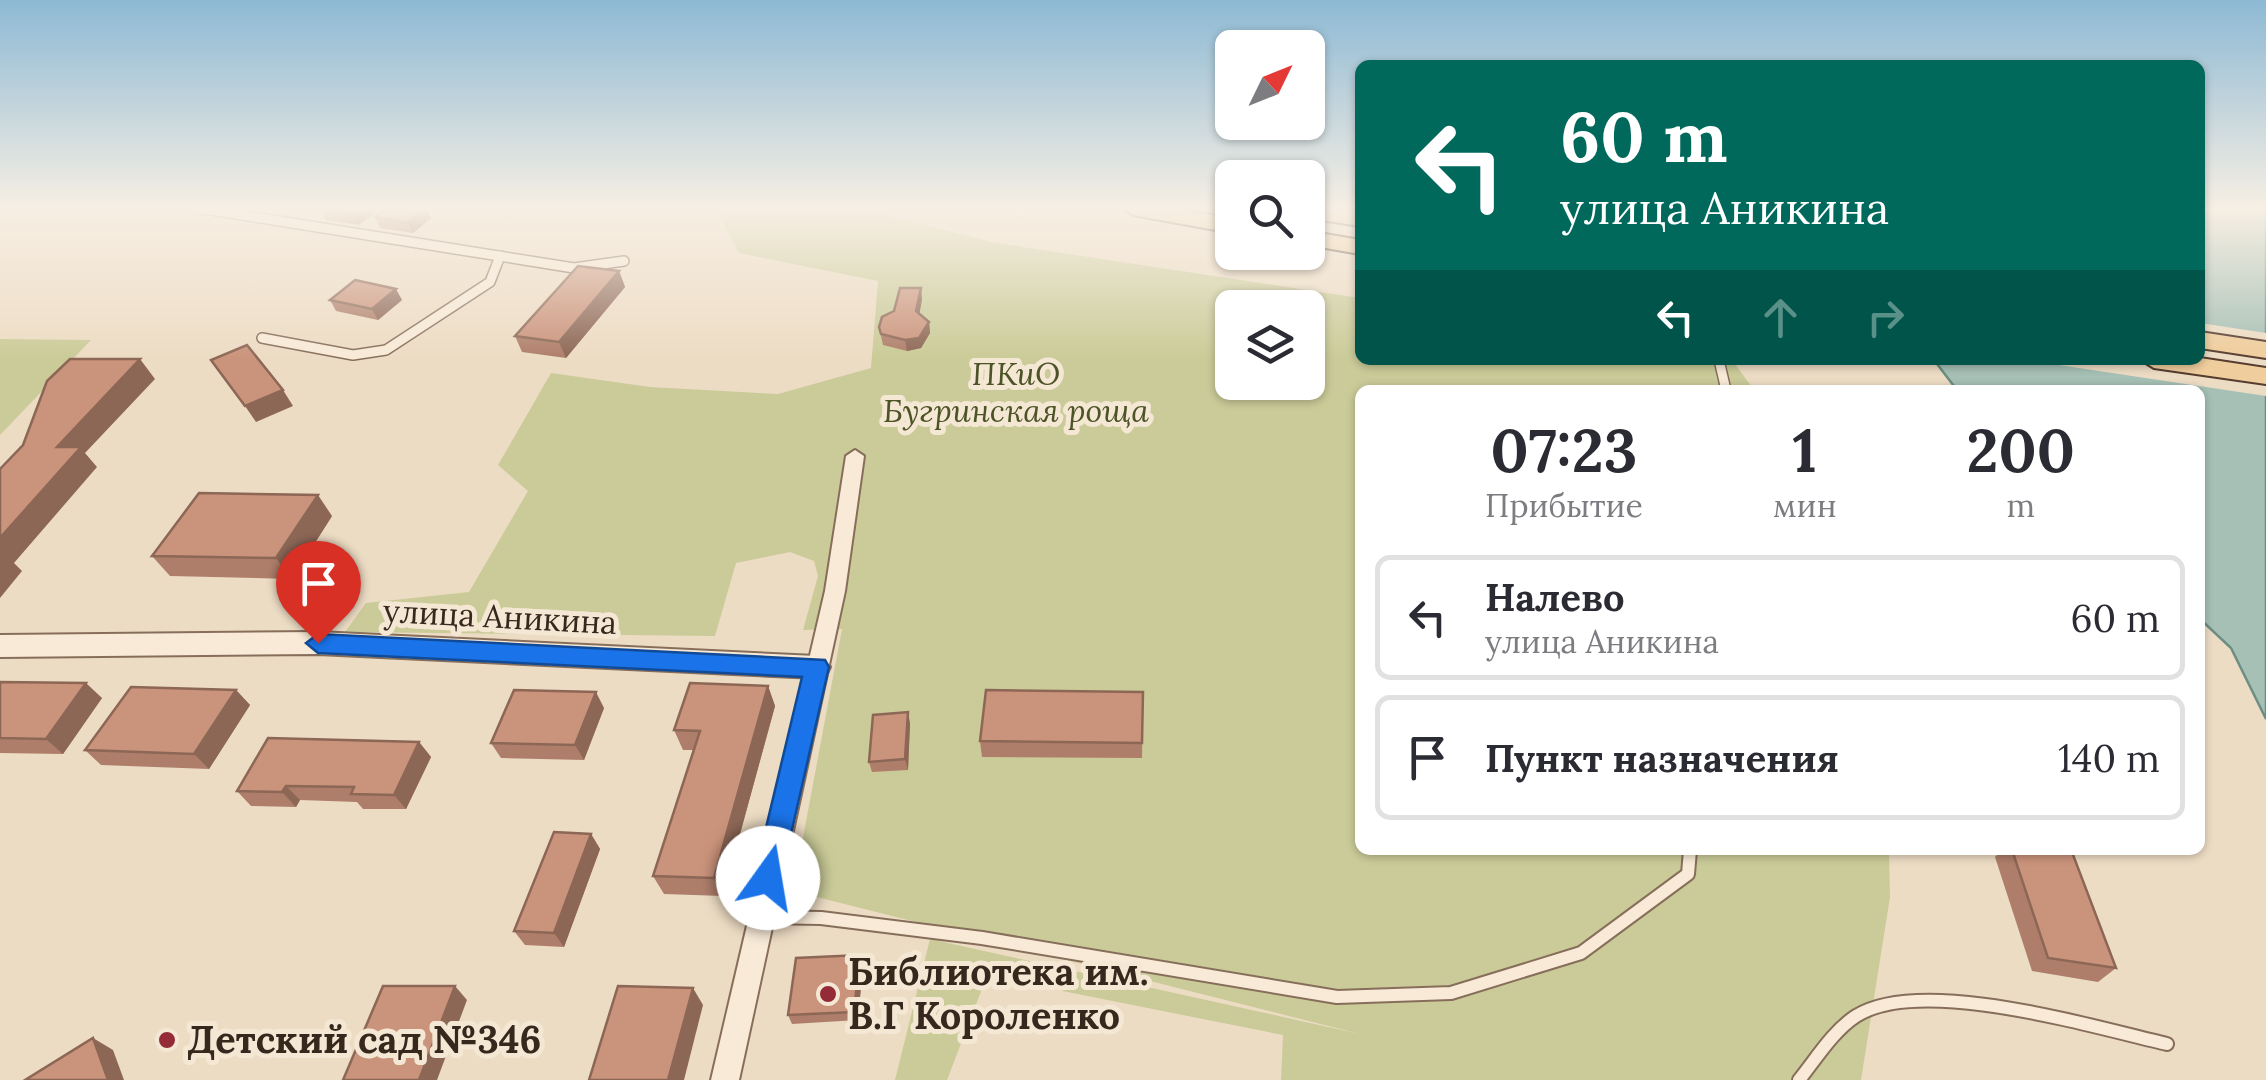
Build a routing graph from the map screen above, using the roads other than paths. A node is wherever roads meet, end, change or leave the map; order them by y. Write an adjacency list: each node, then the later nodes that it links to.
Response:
1 (499, 258): 4 (lane)
2 (515, 258): 3 (lane)
3 (624, 261)
4 (262, 338)
5 (2205, 341): 6 (main road)
6 (2266, 350)
7 (2189, 365): 8 (main road)
8 (2266, 376)
9 (855, 456): 11 (street)
10 (1, 647): 11 (street, улица Аникина)
11 (816, 667): 13 (street)
12 (1690, 855): 13 (lane)
13 (760, 917): 15 (street)
14 (2167, 1044): 16 (lane)
15 (725, 1080)
16 (1799, 1080)

